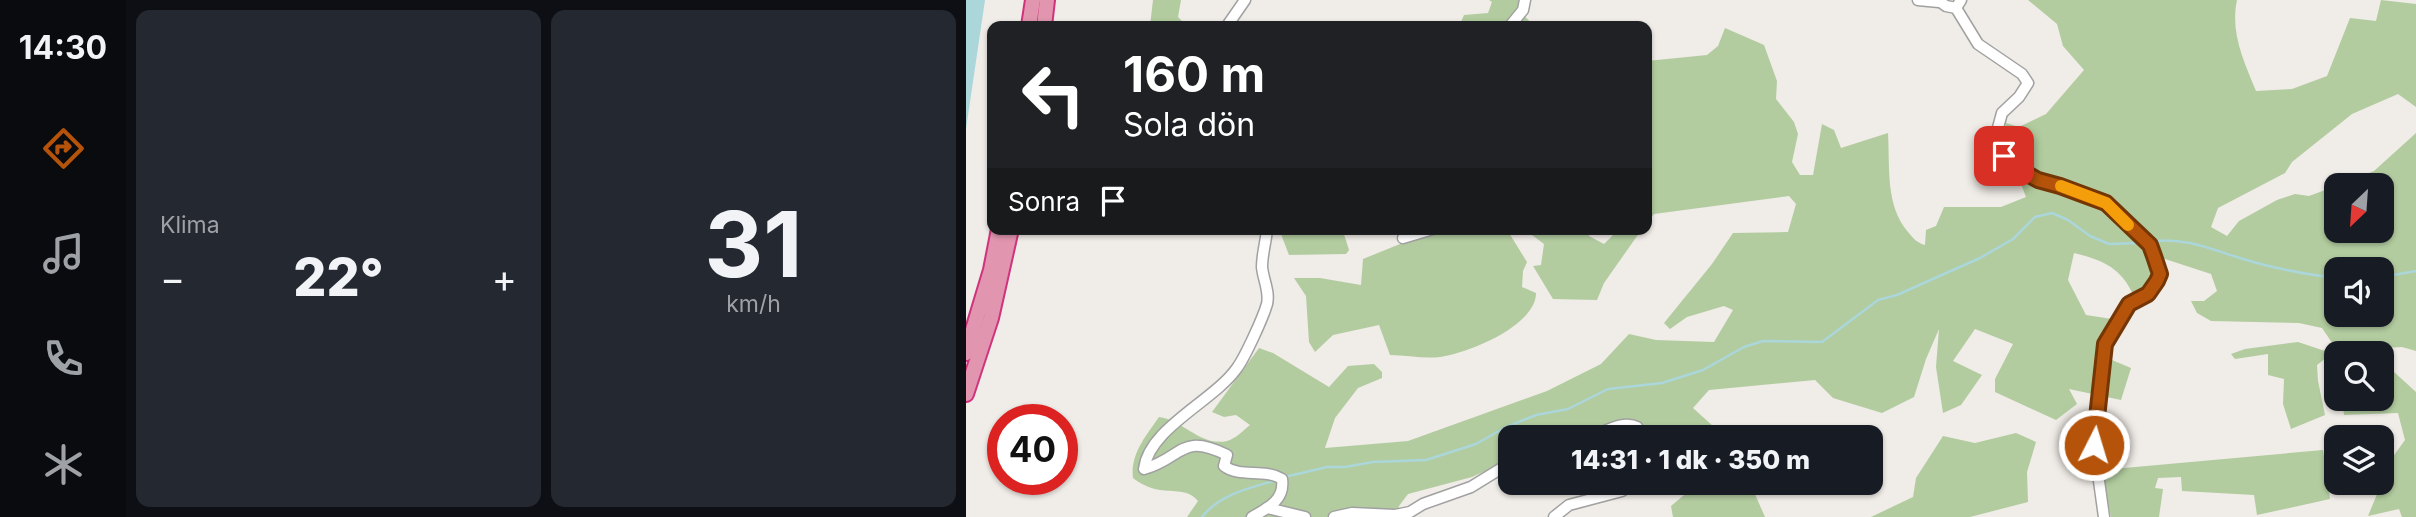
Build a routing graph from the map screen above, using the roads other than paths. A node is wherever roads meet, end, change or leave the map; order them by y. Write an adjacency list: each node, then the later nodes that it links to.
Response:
1 (1033, 0): 8 (highway)
2 (1047, 0): 9 (highway)
3 (1245, 0): 10 (street)
4 (1525, 0): 11 (street)
5 (1918, 0): 6 (street)
6 (1939, 1): 7 (street)
7 (1959, 4): 26 (street)
8 (1030, 21)
9 (1045, 21)
10 (1230, 21)
11 (1515, 21)
12 (998, 235): 17 (highway)
13 (1010, 235): 18 (highway)
14 (1266, 235): 21 (street)
15 (1413, 235): 16 (street)
16 (1403, 238)
17 (966, 353)
18 (966, 394)
19 (1498, 470): 24 (street)
20 (1607, 495): 25 (street)
21 (1267, 508): 22 (street); 23 (street)
22 (1252, 517)
23 (1305, 517)
24 (1334, 517)
25 (1554, 517)
26 (2104, 517)

